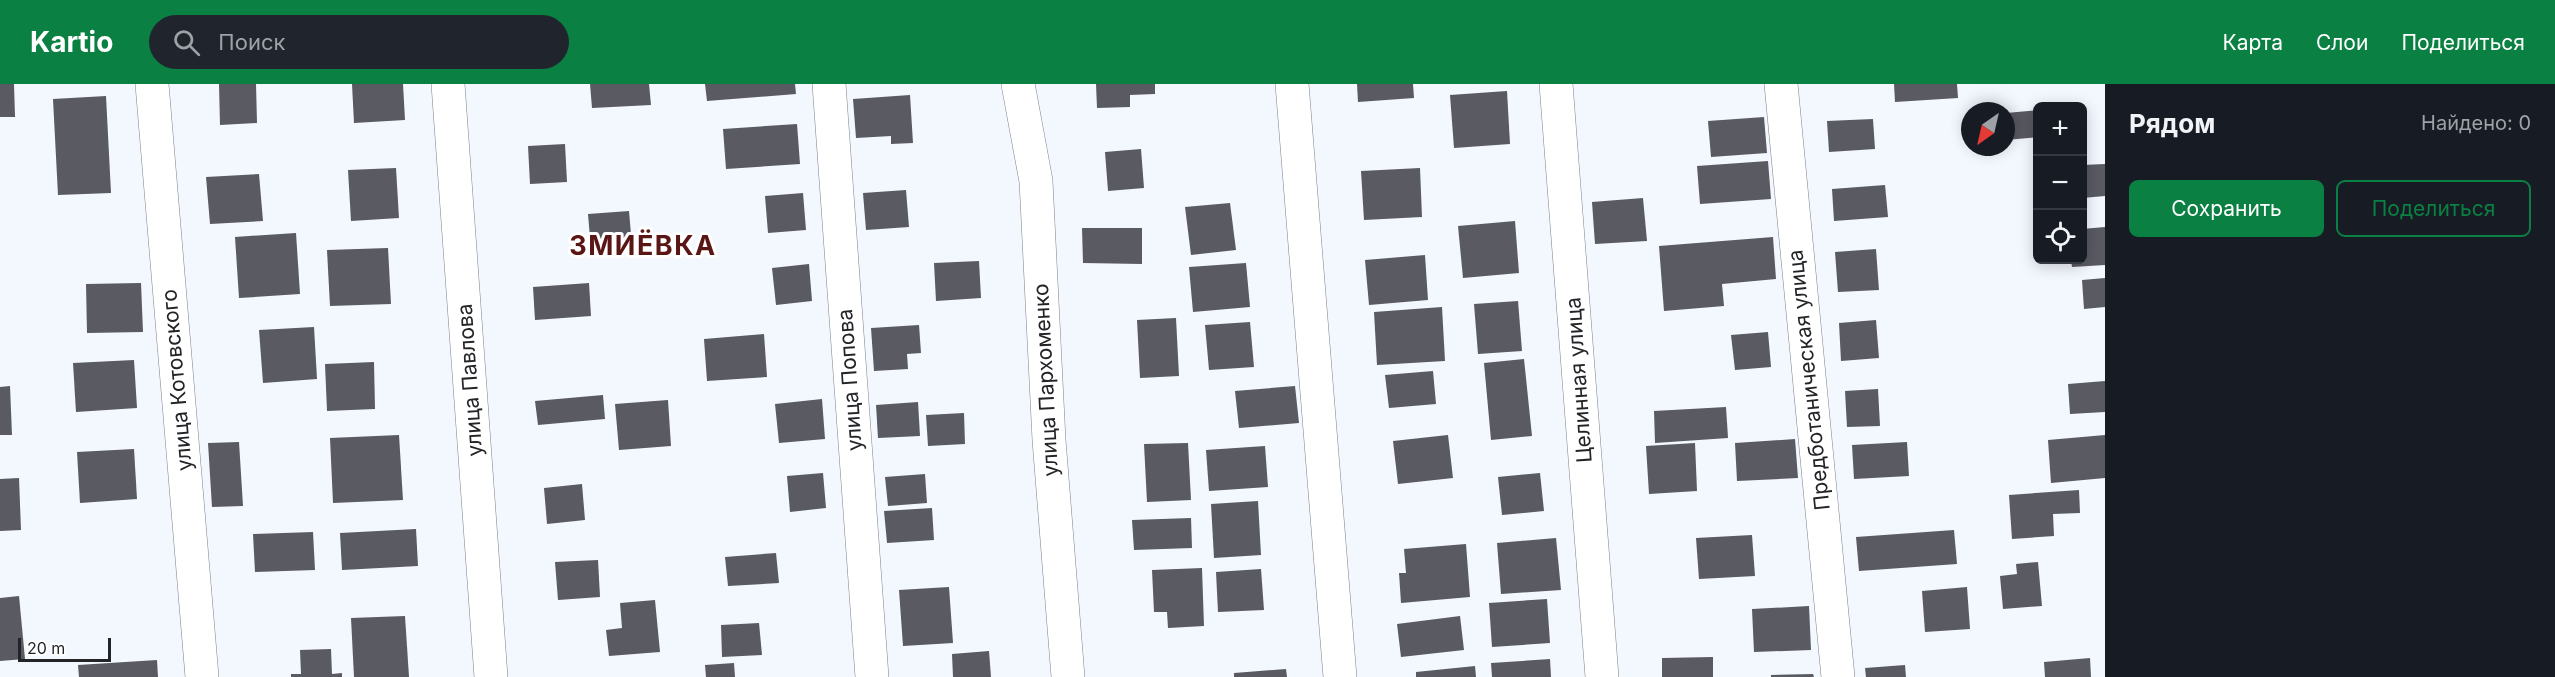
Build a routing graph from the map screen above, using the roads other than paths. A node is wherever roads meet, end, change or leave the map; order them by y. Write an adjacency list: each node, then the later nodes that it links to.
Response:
1 (153, 84): 8 (street, улица Котовского)
2 (448, 84): 9 (street, улица Павлова)
3 (829, 84): 10 (street, улица Попова)
4 (1018, 84): 11 (street, улица Пархоменко)
5 (1292, 84): 12 (street)
6 (1556, 84): 13 (street, Целинная улица)
7 (1780, 84): 14 (street, Предботаническая улица)
8 (202, 677)
9 (491, 677)
10 (872, 677)
11 (1068, 677)
12 (1340, 677)
13 (1602, 677)
14 (1838, 677)

